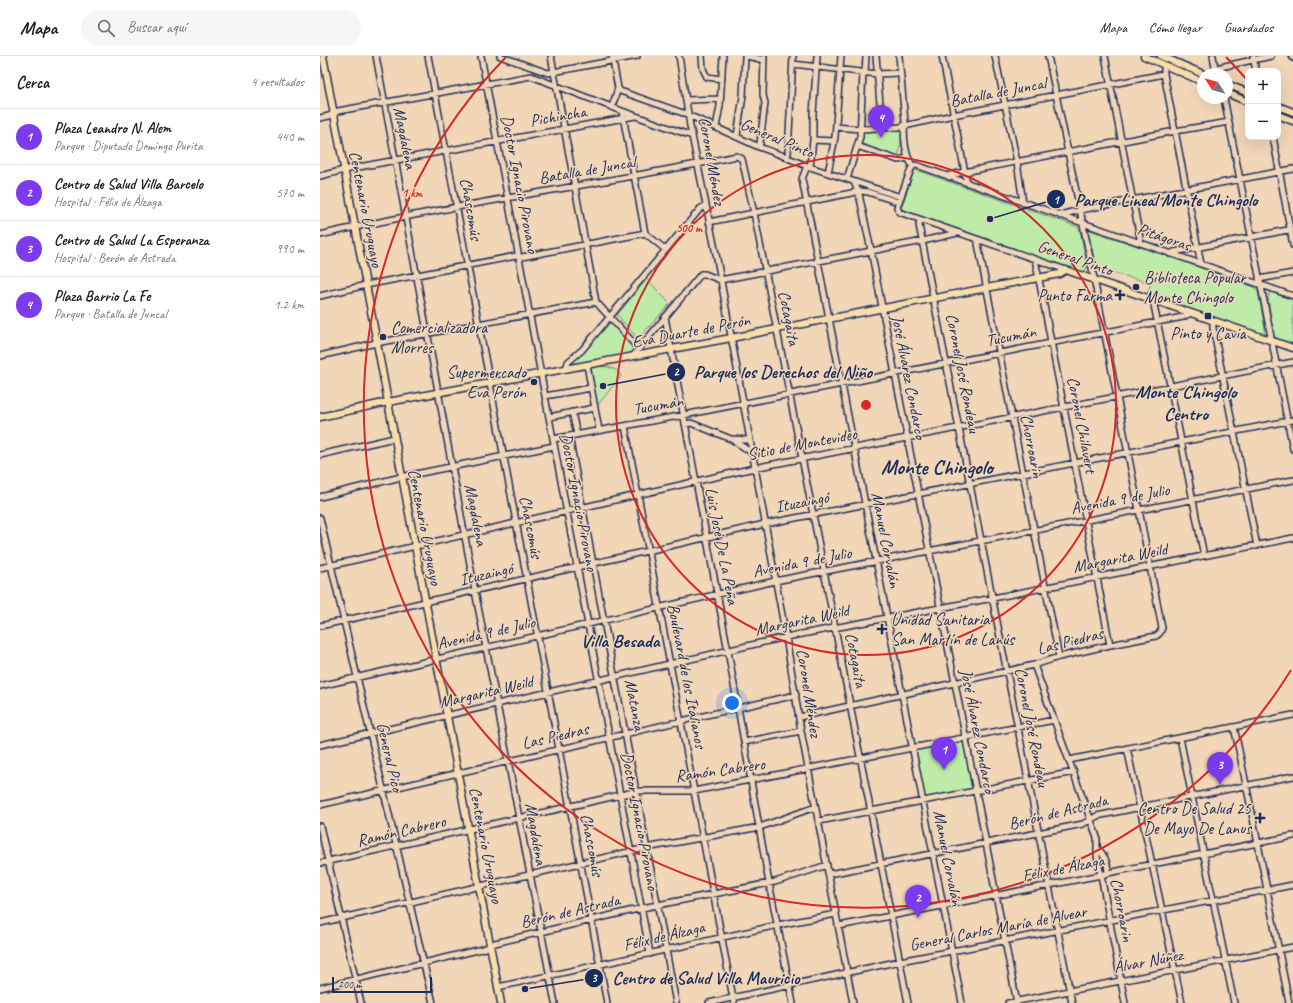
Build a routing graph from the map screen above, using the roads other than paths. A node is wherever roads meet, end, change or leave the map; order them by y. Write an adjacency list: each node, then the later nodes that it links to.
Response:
1 (323, 56): 25 (main road); 64 (main road, Centenario Uruguayo)
2 (376, 56): 57 (street, Magdalena)
3 (428, 56): 51 (street, Chascomús)
4 (480, 56): 45 (street, Doctor Ignacio Pirovano)
5 (500, 56): 37 (street)
6 (551, 56): 37 (street)
7 (637, 56): 27 (street)
8 (679, 56): 55 (street, Coronel Méndez)
9 (702, 56): 43 (street)
10 (723, 56): 43 (street)
11 (746, 56): 28 (street); 81 (street)
12 (793, 56): 30 (street)
13 (817, 56): 32 (street)
14 (841, 56): 36 (street)
15 (866, 56): 39 (street)
16 (876, 56): 41 (street)
17 (899, 56): 40 (street)
18 (942, 56): 66 (street)
19 (995, 56): 58 (street)
20 (1048, 56): 52 (street)
21 (1105, 56): 46 (street)
22 (1144, 56): 31 (main road)
23 (1213, 56): 33 (street)
24 (1272, 56): 29 (street)
25 (320, 57)
26 (1164, 57): 38 (main road)
27 (613, 58): 37 (street); 49 (street)
28 (764, 58): 88 (street)
29 (1253, 58): 34 (street); 35 (street)
30 (793, 64): 32 (street); 91 (street)
31 (1164, 65): 42 (street); 44 (main road)
32 (817, 67): 36 (street); 82 (street)
33 (1215, 68)
34 (1225, 68)
35 (1255, 68)
36 (839, 69): 39 (street); 75 (street)
37 (554, 71): 47 (street)
38 (1197, 71)
39 (864, 72): 41 (street); 78 (street)
40 (900, 73): 41 (street); 73 (street)
41 (878, 74): 76 (street)
42 (1164, 74): 46 (street, Batalla de Juncal); 79 (street)
43 (722, 79): 54 (street)
44 (1197, 79)
45 (487, 84): 47 (street); 51 (street); 85 (street, Doctor Ignacio Pirovano)
46 (1110, 84): 52 (street, Batalla de Juncal); 86 (street)
47 (556, 86): 60 (street); 77 (street)
48 (1233, 87): 50 (main road)
49 (619, 89): 60 (street); 65 (street)
50 (1245, 92)
51 (436, 93): 57 (street); 89 (street, Chascomús)
52 (1057, 95): 58 (street, Batalla de Juncal); 90 (street)
53 (1233, 96): 56 (main road)
54 (720, 99): 55 (street); 74 (street)
55 (686, 100): 65 (street, Coronel Méndez)
56 (1245, 101)
57 (384, 103): 64 (street); 94 (street, Magdalena)
58 (1005, 104): 66 (street, Batalla de Juncal); 95 (street)
59 (1225, 104): 71 (street)
60 (612, 107): 62 (street)
61 (1281, 107): 63 (main road)
62 (622, 111): 67 (street); 70 (street)
63 (1293, 112)
64 (334, 114): 69 (street); 100 (main road, Centenario Uruguayo)
65 (689, 115): 74 (street, General Pinto); 80 (street, Coronel Méndez)
66 (953, 115): 73 (street, Batalla de Juncal); 101 (street)
67 (636, 116): 70 (street, Pichincha); 80 (street)
68 (1281, 116): 72 (main road)
69 (320, 118)
70 (623, 118): 77 (street, Pichincha); 105 (street)
71 (1229, 122): 79 (street); 108 (street)
72 (1293, 122)
73 (904, 126): 76 (street, Batalla de Juncal); 93 (street)
74 (716, 127): 81 (street, General Pinto)
75 (836, 127): 78 (street, Batalla de Juncal); 84 (street)
76 (882, 128): 78 (street, Batalla de Juncal)
77 (564, 129): 85 (street, Pichincha); 111 (street)
78 (860, 129): 87 (street)
79 (1175, 131): 86 (street); 112 (street)
80 (692, 136): 96 (street, Coronel Méndez)
81 (737, 136): 88 (street, General Pinto)
82 (813, 140): 84 (street); 97 (street)
83 (1274, 140): 102 (street)
84 (834, 141): 103 (street)
85 (498, 142): 89 (street, Pichincha); 114 (street, Doctor Ignacio Pirovano)
86 (1121, 142): 90 (street); 116 (street)
87 (858, 146): 93 (street); 107 (street)
88 (759, 147): 91 (street, General Pinto)
89 (446, 151): 94 (street, Pichincha); 120 (street, Chascomús)
90 (1068, 152): 95 (street); 121 (street)
91 (787, 157): 97 (street, General Pinto)
92 (741, 158): 96 (street, Batalla de Juncal); 122 (street, Cotagaita)
93 (907, 158): 98 (street)
94 (395, 161): 100 (street, Pichincha); 124 (street, Magdalena)
95 (1017, 162): 101 (street); 118 (street)
96 (698, 164): 105 (street, Batalla de Juncal); 119 (street, Coronel Méndez)
97 (808, 166): 103 (street, General Pinto); 117 (street, Manuel Corvalán)
98 (913, 166): 106 (street, Pitágoras); 115 (street)
99 (1293, 169): 102 (street)
100 (344, 170): 104 (street, Pichincha); 128 (main road, Centenario Uruguayo)
101 (964, 172): 106 (street); 110 (street)
102 (1279, 172): 108 (street); 129 (street)
103 (828, 173): 107 (street, General Pinto)
104 (320, 176)
105 (634, 176): 111 (street, Batalla de Juncal); 130 (street)
106 (948, 177): 110 (street, Pitágoras)
107 (847, 179): 109 (street, General Pinto)
108 (1240, 179): 112 (street); 133 (street)
109 (854, 182): 113 (street, José Álvarez Condarco); 115 (street, General Pinto)
110 (967, 183): 118 (street, Pitágoras)
111 (575, 186): 114 (street, Batalla de Juncal); 137 (street)
112 (1186, 190): 116 (street); 139 (street)
113 (858, 192): 115 (street); 117 (street); 141 (street, José Álvarez Condarco)
114 (508, 199): 120 (street, Batalla de Juncal); 143 (street, Doctor Ignacio Pirovano)
115 (899, 200): 125 (street, General Pinto)
116 (1133, 200): 121 (street); 136 (street)
117 (807, 203): 122 (street); 145 (street, Manuel Corvalán)
118 (1023, 203): 123 (street, Pitágoras)
119 (705, 206): 126 (street, Coronel Méndez); 140 (street)
120 (457, 208): 124 (street, Batalla de Juncal); 147 (street, Chascomús)
121 (1080, 210): 123 (street); 127 (street)
122 (754, 213): 126 (street); 149 (street, Cotagaita)
123 (1060, 216): 127 (street, Pitágoras)
124 (406, 218): 128 (street, Batalla de Juncal); 151 (street, Magdalena)
125 (920, 220): 131 (street, General Pinto); 135 (street, Coronel José Rondeau)
126 (708, 222): 154 (street, Coronel Méndez)
127 (1083, 224): 136 (street, Pitágoras); 155 (street)
128 (355, 227): 132 (street, Batalla de Juncal); 156 (main road, Centenario Uruguayo)
129 (1292, 230): 133 (street); 138 (street)
130 (645, 233): 137 (street); 140 (street)
131 (957, 233): 134 (street, General Pinto); 135 (street)
132 (320, 236)
133 (1251, 237): 139 (street); 153 (street)
134 (978, 240): 144 (street, General Pinto); 158 (street, Chorroarin)
135 (923, 241): 141 (street); 161 (street, Coronel José Rondeau)
136 (1140, 243): 142 (street, Pitágoras)
137 (586, 245): 143 (street); 163 (street)
138 (1293, 245)
139 (1198, 248): 142 (street); 146 (street)
140 (666, 250): 167 (street)
141 (871, 250): 145 (street); 164 (street, José Álvarez Condarco)
142 (1170, 254): 146 (street, Pitágoras)
143 (519, 256): 147 (street); 166 (street, Doctor Ignacio Pirovano)
144 (1035, 259): 148 (street, General Pinto); 152 (street, Coronel Chilavert)
145 (818, 261): 149 (street); 169 (street, Manuel Corvalán)
146 (1201, 264): 157 (street, Pitágoras)
147 (468, 266): 151 (street); 172 (street, Chascomús)
148 (1066, 270): 152 (main road, Eva Duarte de Perón); 155 (main road, General Pinto)
149 (765, 271): 154 (street); 173 (street, Cotagaita)
150 (1293, 273): 153 (street)
151 (416, 276): 156 (street); 175 (street, Magdalena)
152 (1038, 278): 158 (main road, Eva Duarte de Perón); 179 (street, Coronel Chilavert)
153 (1259, 279): 157 (street)
154 (720, 280): 168 (street); 176 (street, Coronel Méndez)
155 (1094, 280): 162 (main road, General Pinto); 174 (street)
156 (366, 285): 159 (street); 178 (main road, Centenario Uruguayo)
157 (1260, 285): 160 (street, Pitágoras); 177 (street)
158 (987, 288): 161 (main road, Eva Duarte de Perón); 183 (street, Chorroarin)
159 (320, 296)
160 (1293, 296)
161 (934, 298): 164 (main road, Eva Duarte de Perón); 187 (street, Coronel José Rondeau)
162 (1153, 300): 165 (main road, General Pinto); 171 (street)
163 (596, 302): 166 (street); 167 (street)
164 (882, 308): 169 (main road, Eva Duarte de Perón); 192 (street, José Álvarez Condarco)
165 (1191, 313): 170 (main road, General Pinto); 171 (street, Tucumán)
166 (530, 314): 172 (street); 191 (street, Doctor Ignacio Pirovano)
167 (610, 317): 181 (street); 190 (street)
168 (665, 317): 181 (street); 182 (street, Luis José De La Peña)
169 (830, 319): 173 (main road, Eva Duarte de Perón); 195 (street, Manuel Corvalán)
170 (1213, 321): 177 (main road, General Pinto); 193 (street)
171 (1157, 322): 174 (street, Tucumán); 196 (street)
172 (479, 325): 175 (street); 194 (street, Chascomús)
173 (777, 329): 176 (main road, Eva Duarte de Perón); 199 (street, Cotagaita)
174 (1104, 333): 179 (street, Tucumán); 201 (street)
175 (428, 334): 178 (street); 198 (street, Magdalena)
176 (731, 338): 182 (main road, Eva Duarte de Perón); 203 (street, Coronel Méndez)
177 (1272, 341): 180 (main road, General Pinto); 189 (street)
178 (376, 343): 184 (street); 202 (main road, Centenario Uruguayo)
179 (1052, 343): 183 (street, Tucumán); 204 (street, Coronel Chilavert)
180 (1293, 348)
181 (639, 349): 185 (street)
182 (672, 349): 185 (main road, Eva Duarte de Perón); 208 (street, Luis José De La Peña)
183 (999, 353): 187 (street, Tucumán); 211 (street, Chorroarin)
184 (320, 356)
185 (633, 356): 188 (main road, Eva Duarte de Perón)
186 (1293, 362): 189 (street, Sitio de Montevideo)
187 (947, 363): 192 (street, Tucumán); 215 (street, Coronel José Rondeau)
188 (587, 365): 190 (main road, Eva Duarte de Perón); 197 (street)
189 (1276, 366): 193 (street, Sitio de Montevideo); 212 (street)
190 (566, 369): 191 (main road, Eva Duarte de Perón)
191 (540, 373): 194 (main road, Eva Duarte de Perón); 200 (street, Doctor Ignacio Pirovano)
192 (895, 374): 195 (street, Tucumán); 221 (street, José Álvarez Condarco)
193 (1223, 376): 196 (street, Sitio de Montevideo); 217 (street)
194 (490, 383): 198 (main road, Eva Duarte de Perón); 232 (street, Chascomús)
195 (843, 384): 199 (street, Tucumán); 227 (street, Manuel Corvalán)
196 (1170, 386): 201 (street, Sitio de Montevideo); 225 (street)
197 (591, 388): 200 (street); 205 (street)
198 (439, 393): 202 (main road, Eva Duarte de Perón); 235 (street, Magdalena)
199 (789, 394): 203 (street, Tucumán); 233 (street, Cotagaita)
200 (545, 396): 210 (street, Doctor Ignacio Pirovano)
201 (1116, 397): 204 (street, Sitio de Montevideo); 230 (street)
202 (388, 402): 209 (main road, Eva Duarte de Perón); 220 (main road, Centenario Uruguayo)
203 (742, 404): 207 (street, Tucumán); 224 (street, Coronel Méndez)
204 (1064, 407): 211 (street, Sitio de Montevideo); 234 (street, Coronel Chilavert)
205 (594, 408): 206 (street); 216 (street)
206 (572, 412): 210 (street); 218 (street)
207 (691, 414): 208 (street, Tucumán); 213 (street)
208 (684, 415): 213 (street, Luis José De La Peña); 214 (street, Tucumán)
209 (320, 417)
210 (549, 417): 222 (street, Doctor Ignacio Pirovano)
211 (1012, 418): 215 (street, Sitio de Montevideo); 237 (street, Chorroarin)
212 (1290, 421): 217 (street, Ituzaingó); 228 (street)
213 (687, 423): 223 (street); 240 (street, Luis José De La Peña)
214 (625, 426): 216 (street, Tucumán); 243 (street, Boulevard de los Italianos)
215 (959, 427): 221 (street, Sitio de Montevideo); 241 (street, Coronel José Rondeau)
216 (599, 430): 218 (street, Tucumán)
217 (1234, 432): 225 (street, Ituzaingó); 242 (street)
218 (577, 434): 219 (street, Tucumán)
219 (570, 436): 222 (street, Tucumán); 248 (street, Matanza)
220 (394, 438): 231 (street); 238 (main road, Centenario Uruguayo)
221 (907, 438): 227 (street, Sitio de Montevideo); 244 (street, José Álvarez Condarco)
222 (553, 439): 226 (street, Doctor Ignacio Pirovano)
223 (732, 439): 224 (street); 229 (street)
224 (749, 440): 229 (street, Coronel Méndez)
225 (1181, 443): 230 (street, Ituzaingó); 246 (street)
226 (554, 446): 232 (street); 250 (street, Doctor Ignacio Pirovano)
227 (854, 448): 233 (street, Sitio de Montevideo); 247 (street, Manuel Corvalán)
228 (1293, 449)
229 (751, 452): 236 (street, Coronel Méndez)
230 (1127, 453): 234 (street, Ituzaingó); 249 (street)
231 (320, 455)
232 (503, 457): 235 (street); 254 (street, Chascomús)
233 (802, 458): 236 (street, Sitio de Montevideo); 251 (street, Cotagaita)
234 (1075, 463): 237 (street, Ituzaingó); 253 (street, Coronel Chilavert)
235 (452, 468): 238 (street); 257 (street, Magdalena)
236 (754, 468): 240 (street, Sitio de Montevideo); 255 (street, Coronel Méndez)
237 (1023, 474): 241 (street, Ituzaingó); 256 (street, Chorroarin)
238 (401, 477): 245 (street); 261 (main road, Centenario Uruguayo)
239 (1293, 480): 242 (street, Avenida 9 de Julio)
240 (696, 481): 243 (street, Sitio de Montevideo); 258 (street, Luis José De La Peña)
241 (970, 484): 244 (street, Ituzaingó); 260 (street, Coronel José Rondeau)
242 (1245, 489): 246 (street, Avenida 9 de Julio); 262 (street)
243 (638, 494): 248 (street, Sitio de Montevideo); 263 (street, Boulevard de los Italianos)
244 (918, 494): 247 (street, Ituzaingó); 264 (street, José Álvarez Condarco)
245 (320, 497)
246 (1192, 499): 249 (street, Avenida 9 de Julio); 265 (street)
247 (865, 504): 251 (street, Ituzaingó); 266 (street, Manuel Corvalán)
248 (583, 507): 250 (street, Sitio de Montevideo); 267 (street, Matanza)
249 (1138, 510): 253 (street, Avenida 9 de Julio); 269 (street)
250 (566, 512): 254 (street, Sitio de Montevideo); 270 (street, Doctor Ignacio Pirovano)
251 (812, 514): 255 (street, Ituzaingó); 272 (street, Cotagaita)
252 (320, 518): 268 (street, General Pico)
253 (1086, 519): 256 (street, Avenida 9 de Julio); 273 (street, Coronel Chilavert)
254 (516, 523): 257 (street, Sitio de Montevideo); 274 (street, Chascomús)
255 (765, 524): 258 (street, Ituzaingó); 275 (street, Coronel Méndez)
256 (1034, 531): 260 (street, Avenida 9 de Julio); 276 (street, Chorroarin)
257 (465, 534): 261 (street, Sitio de Montevideo); 277 (street, Magdalena)
258 (706, 538): 263 (street, Ituzaingó); 278 (street, Luis José De La Peña)
259 (1293, 538): 262 (street, Margarita Weild)
260 (981, 540): 264 (street, Avenida 9 de Julio); 279 (street, Coronel José Rondeau)
261 (415, 546): 268 (street, Sitio de Montevideo); 280 (main road, Centenario Uruguayo)
262 (1257, 546): 265 (street, Margarita Weild)
263 (650, 550): 267 (street, Ituzaingó); 281 (street, Boulevard de los Italianos)
264 (928, 551): 266 (street, Avenida 9 de Julio); 282 (street, José Álvarez Condarco)
265 (1204, 556): 269 (street, Margarita Weild)
266 (876, 561): 272 (street, Avenida 9 de Julio); 283 (street, Manuel Corvalán)
267 (594, 563): 270 (street, Ituzaingó); 284 (street, Matanza)
268 (331, 566): 271 (street, Sitio de Montevideo); 285 (street, General Pico)
269 (1149, 566): 273 (street, Margarita Weild); 291 (street, Las Piedras)
270 (577, 567): 274 (street, Ituzaingó); 286 (street, Doctor Ignacio Pirovano)
271 (320, 568)
272 (824, 571): 275 (street, Avenida 9 de Julio); 288 (street, Cotagaita)
273 (1097, 577): 276 (street, Margarita Weild); 291 (street, Coronel Chilavert)
274 (527, 579): 277 (street, Ituzaingó); 289 (street, Chascomús)
275 (775, 581): 278 (street, Avenida 9 de Julio); 290 (street, Coronel Méndez)
276 (1044, 587): 279 (street, Margarita Weild); 294 (street, Chorroarin)
277 (476, 590): 280 (street, Ituzaingó); 292 (street, Magdalena)
278 (717, 594): 281 (street, Avenida 9 de Julio); 293 (street, Luis José De La Peña)
279 (993, 598): 282 (street, Margarita Weild); 298 (street, Coronel José Rondeau)
280 (426, 602): 285 (street, Ituzaingó); 295 (main road, Centenario Uruguayo)
281 (660, 607): 284 (street, Avenida 9 de Julio); 296 (street, Boulevard de los Italianos)
282 (940, 608): 283 (street, Margarita Weild); 302 (street, José Álvarez Condarco)
283 (888, 618): 288 (street, Margarita Weild); 305 (street, Manuel Corvalán)
284 (604, 620): 286 (street, Avenida 9 de Julio); 300 (street, Matanza)
285 (344, 621): 287 (street, Ituzaingó); 299 (street, General Pico)
286 (588, 624): 289 (street, Avenida 9 de Julio); 301 (street, Doctor Ignacio Pirovano)
287 (320, 626)
288 (835, 627): 290 (street, Margarita Weild); 308 (street, Cotagaita)
289 (537, 636): 292 (street, Avenida 9 de Julio); 304 (street, Chascomús)
290 (786, 637): 293 (street, Margarita Weild); 306 (street, Coronel Méndez)
291 (1110, 645): 294 (street, Las Piedras)
292 (487, 648): 295 (street, Avenida 9 de Julio); 307 (street, Magdalena)
293 (728, 651): 296 (street, Margarita Weild); 309 (street, Luis José De La Peña)
294 (1059, 657): 297 (street, Las Piedras)
295 (436, 659): 299 (street, Avenida 9 de Julio); 310 (main road, Centenario Uruguayo)
296 (671, 664): 300 (street, Margarita Weild); 313 (street, Boulevard de los Italianos)
297 (1034, 665): 298 (street, Las Piedras); 314 (street, Chorroarin)
298 (1007, 671): 302 (street, Las Piedras); 315 (street, Coronel José Rondeau)
299 (358, 677): 303 (street, Avenida 9 de Julio); 318 (street, General Pico)
300 (616, 677): 301 (street, Margarita Weild); 319 (street, Matanza)
301 (599, 681): 304 (street, Margarita Weild); 320 (street, Doctor Ignacio Pirovano)
302 (954, 683): 305 (street, Las Piedras); 321 (street, José Álvarez Condarco)
303 (320, 686)
304 (548, 693): 307 (street, Margarita Weild); 327 (street, Chascomús)
305 (902, 694): 308 (street, Las Piedras); 325 (street, Manuel Corvalán)
306 (796, 695): 309 (street, Las Piedras); 312 (street, Coronel Méndez)
307 (497, 704): 310 (street, Margarita Weild); 330 (street, Magdalena)
308 (850, 706): 312 (street, Las Piedras); 328 (street, Cotagaita)
309 (738, 708): 313 (street, Las Piedras); 323 (street, Luis José De La Peña)
310 (447, 716): 318 (street, Margarita Weild); 333 (main road, Centenario Uruguayo)
311 (1293, 716): 316 (street)
312 (799, 717): 317 (street, Coronel Méndez)
313 (681, 720): 319 (street, Las Piedras); 340 (street, Boulevard de los Italianos)
314 (1054, 720): 315 (street, Ramón Cabrero); 329 (street, Chorroarin)
315 (1017, 727): 321 (street, Ramón Cabrero); 336 (street, Coronel José Rondeau)
316 (1234, 727): 322 (street); 337 (street)
317 (801, 731): 323 (street); 331 (street, Coronel Méndez)
318 (370, 733): 324 (street, Margarita Weild); 338 (street, General Pico)
319 (626, 734): 320 (street, Las Piedras); 341 (street, Matanza)
320 (610, 738): 327 (street, Las Piedras); 342 (street, Doctor Ignacio Pirovano)
321 (965, 738): 325 (street, Ramón Cabrero); 339 (street, José Álvarez Condarco)
322 (1180, 738): 326 (street); 343 (street)
323 (744, 742): 335 (street, Luis José De La Peña)
324 (320, 745)
325 (912, 748): 328 (street, Ramón Cabrero); 344 (street, Manuel Corvalán)
326 (1127, 748): 329 (street); 348 (street)
327 (559, 750): 330 (street, Las Piedras); 346 (street, Chascomús)
328 (860, 759): 331 (street, Ramón Cabrero); 349 (street, Cotagaita)
329 (1069, 760): 332 (street, Chorroarin)
330 (509, 761): 333 (street, Las Piedras); 350 (street, Magdalena)
331 (808, 769): 335 (street, Ramón Cabrero); 347 (street, Coronel Méndez)
332 (1074, 772): 336 (street); 351 (street, Chorroarin)
333 (458, 773): 338 (street, Las Piedras); 355 (main road, Centenario Uruguayo)
334 (1293, 776): 337 (street, Berón de Astrada)
335 (751, 780): 340 (street, Ramón Cabrero); 354 (street, Luis José De La Peña)
336 (1028, 780): 339 (street); 356 (street, Coronel José Rondeau)
337 (1246, 785): 343 (street, Berón de Astrada); 360 (street)
338 (384, 790): 345 (street, Las Piedras); 361 (street, General Pico)
339 (975, 790): 344 (street); 359 (street, José Álvarez Condarco)
340 (694, 791): 341 (street, Ramón Cabrero); 358 (street, Boulevard de los Italianos)
341 (637, 792): 342 (street, Ramón Cabrero); 362 (street, Matanza)
342 (620, 795): 346 (street, Ramón Cabrero); 364 (street, Doctor Ignacio Pirovano)
343 (1193, 796): 348 (street, Berón de Astrada); 366 (street)
344 (923, 801): 349 (street); 365 (street, Manuel Corvalán)
345 (320, 804)
346 (570, 806): 350 (street, Ramón Cabrero); 369 (street, Chascomús)
347 (816, 806): 352 (street, Coronel Méndez); 354 (street)
348 (1140, 807): 351 (street, Berón de Astrada); 372 (street)
349 (871, 811): 352 (street); 370 (street, Cotagaita)
350 (519, 818): 355 (street, Ramón Cabrero); 376 (street, Magdalena)
351 (1091, 820): 356 (street, Berón de Astrada); 363 (street, Chorroarin)
352 (819, 821): 371 (street, Coronel Méndez)
353 (320, 826): 367 (street)
354 (760, 827): 358 (street); 377 (street, Luis José De La Peña)
355 (468, 830): 361 (street, Ramón Cabrero); 380 (main road, Centenario Uruguayo)
356 (1038, 832): 359 (street, Berón de Astrada); 378 (street, Coronel José Rondeau)
357 (1293, 836): 360 (street, Félix de Álzaga)
358 (703, 838): 362 (street); 382 (street, Boulevard de los Italianos)
359 (986, 843): 365 (street, Berón de Astrada); 383 (street, José Álvarez Condarco)
360 (1258, 843): 366 (street, Félix de Álzaga); 381 (street)
361 (397, 846): 367 (street, Ramón Cabrero); 385 (street, General Pico)
362 (646, 848): 364 (street); 386 (street, Matanza)
363 (1097, 848): 373 (street); 375 (street, Chorroarin)
364 (631, 852): 369 (street); 388 (street, Doctor Ignacio Pirovano)
365 (934, 853): 370 (street, Berón de Astrada); 387 (street, Manuel Corvalán)
366 (1204, 854): 372 (street, Félix de Álzaga); 384 (street)
367 (328, 861): 368 (street, Ramón Cabrero); 392 (street)
368 (320, 863)
369 (581, 863): 376 (street); 393 (street, Chascomús)
370 (881, 864): 374 (street, Berón de Astrada); 391 (street, Cotagaita)
371 (827, 865): 374 (street, Coronel Méndez); 377 (street, Berón de Astrada)
372 (1152, 865): 373 (street, Félix de Álzaga); 389 (street)
373 (1108, 873): 375 (street, Félix de Álzaga)
374 (829, 874): 390 (street, Coronel Méndez)
375 (1102, 875): 378 (street, Félix de Álzaga); 394 (street, Chorroarin)
376 (530, 876): 380 (street); 399 (street, Magdalena)
377 (769, 884): 382 (street, Berón de Astrada); 396 (street, Luis José De La Peña)
378 (1048, 885): 383 (street, Félix de Álzaga); 398 (street, Coronel José Rondeau)
379 (1293, 885): 381 (street, General Carlos María de Alvear)
380 (479, 887): 385 (street); 402 (main road, Centenario Uruguayo)
381 (1266, 890): 384 (street, General Carlos María de Alvear); 405 (street)
382 (713, 894): 386 (street, Berón de Astrada); 400 (street, Boulevard de los Italianos)
383 (996, 895): 387 (street, Félix de Álzaga); 401 (street, José Álvarez Condarco)
384 (1214, 901): 389 (street, General Carlos María de Alvear); 408 (street)
385 (409, 904): 392 (street); 410 (street, General Pico)
386 (658, 905): 388 (street, Berón de Astrada); 404 (street, Matanza)
387 (943, 905): 391 (street, Félix de Álzaga); 406 (street, Manuel Corvalán)
388 (642, 908): 393 (street, Berón de Astrada); 407 (street, Doctor Ignacio Pirovano)
389 (1162, 911): 394 (street, General Carlos María de Alvear); 412 (street)
390 (836, 914): 396 (street, Félix de Álzaga); 397 (street, Coronel Méndez)
391 (891, 916): 397 (street, Félix de Álzaga); 409 (street, Cotagaita)
392 (341, 919): 395 (street); 415 (street)
393 (592, 920): 399 (street, Berón de Astrada); 411 (street, Chascomús)
394 (1110, 921): 398 (street, General Carlos María de Alvear); 416 (street, Chorroarin)
395 (320, 924)
396 (778, 925): 400 (street, Félix de Álzaga); 417 (street, Luis José De La Peña)
397 (839, 926): 413 (street, Coronel Méndez)
398 (1058, 931): 401 (street, General Carlos María de Alvear); 420 (street, Coronel José Rondeau)
399 (541, 932): 402 (street, Berón de Astrada); 414 (street, Magdalena)
400 (721, 938): 404 (street, Félix de Álzaga); 421 (street, Boulevard de los Italianos)
401 (1005, 941): 406 (street, General Carlos María de Alvear); 422 (street, José Álvarez Condarco)
402 (491, 945): 410 (street, Berón de Astrada); 418 (main road, Centenario Uruguayo)
403 (1293, 947): 405 (street, Álvar Núñez)
404 (666, 950): 407 (street, Félix de Álzaga); 428 (street, Matanza)
405 (1279, 950): 408 (street, Álvar Núñez); 439 (street)
406 (952, 951): 409 (street, General Carlos María de Alvear); 433 (street, Manuel Corvalán)
407 (650, 954): 411 (street, Félix de Álzaga)
408 (1226, 960): 412 (street, Álvar Núñez); 438 (street)
409 (900, 961): 413 (street, General Carlos María de Alvear); 432 (street, Cotagaita)
410 (423, 963): 415 (street, Berón de Astrada); 424 (street, General Pico)
411 (600, 965): 414 (street, Félix de Álzaga); 427 (street, Chascomús)
412 (1175, 970): 416 (street, Álvar Núñez); 437 (street)
413 (848, 973): 417 (street, General Carlos María de Alvear); 431 (street, Coronel Méndez)
414 (549, 976): 418 (street, Félix de Álzaga); 426 (street, Magdalena)
415 (355, 979): 419 (street, Berón de Astrada); 423 (street)
416 (1121, 981): 420 (street, Álvar Núñez); 436 (street, Chorroarin)
417 (790, 986): 421 (street, General Carlos María de Alvear); 430 (street, Luis José De La Peña)
418 (498, 987): 425 (main road, Centenario Uruguayo)
419 (320, 988)
420 (1069, 991): 422 (street, Álvar Núñez); 435 (street, Coronel José Rondeau)
421 (733, 1000): 429 (street, General Carlos María de Alvear)
422 (1017, 1002): 434 (street, Álvar Núñez)
423 (361, 1003)
424 (433, 1003)
425 (501, 1003)
426 (555, 1003)
427 (607, 1003)
428 (676, 1003)
429 (710, 1003)
430 (793, 1003)
431 (853, 1003)
432 (908, 1003)
433 (962, 1003)
434 (1008, 1003)
435 (1072, 1003)
436 (1125, 1003)
437 (1182, 1003)
438 (1234, 1003)
439 (1289, 1003)

